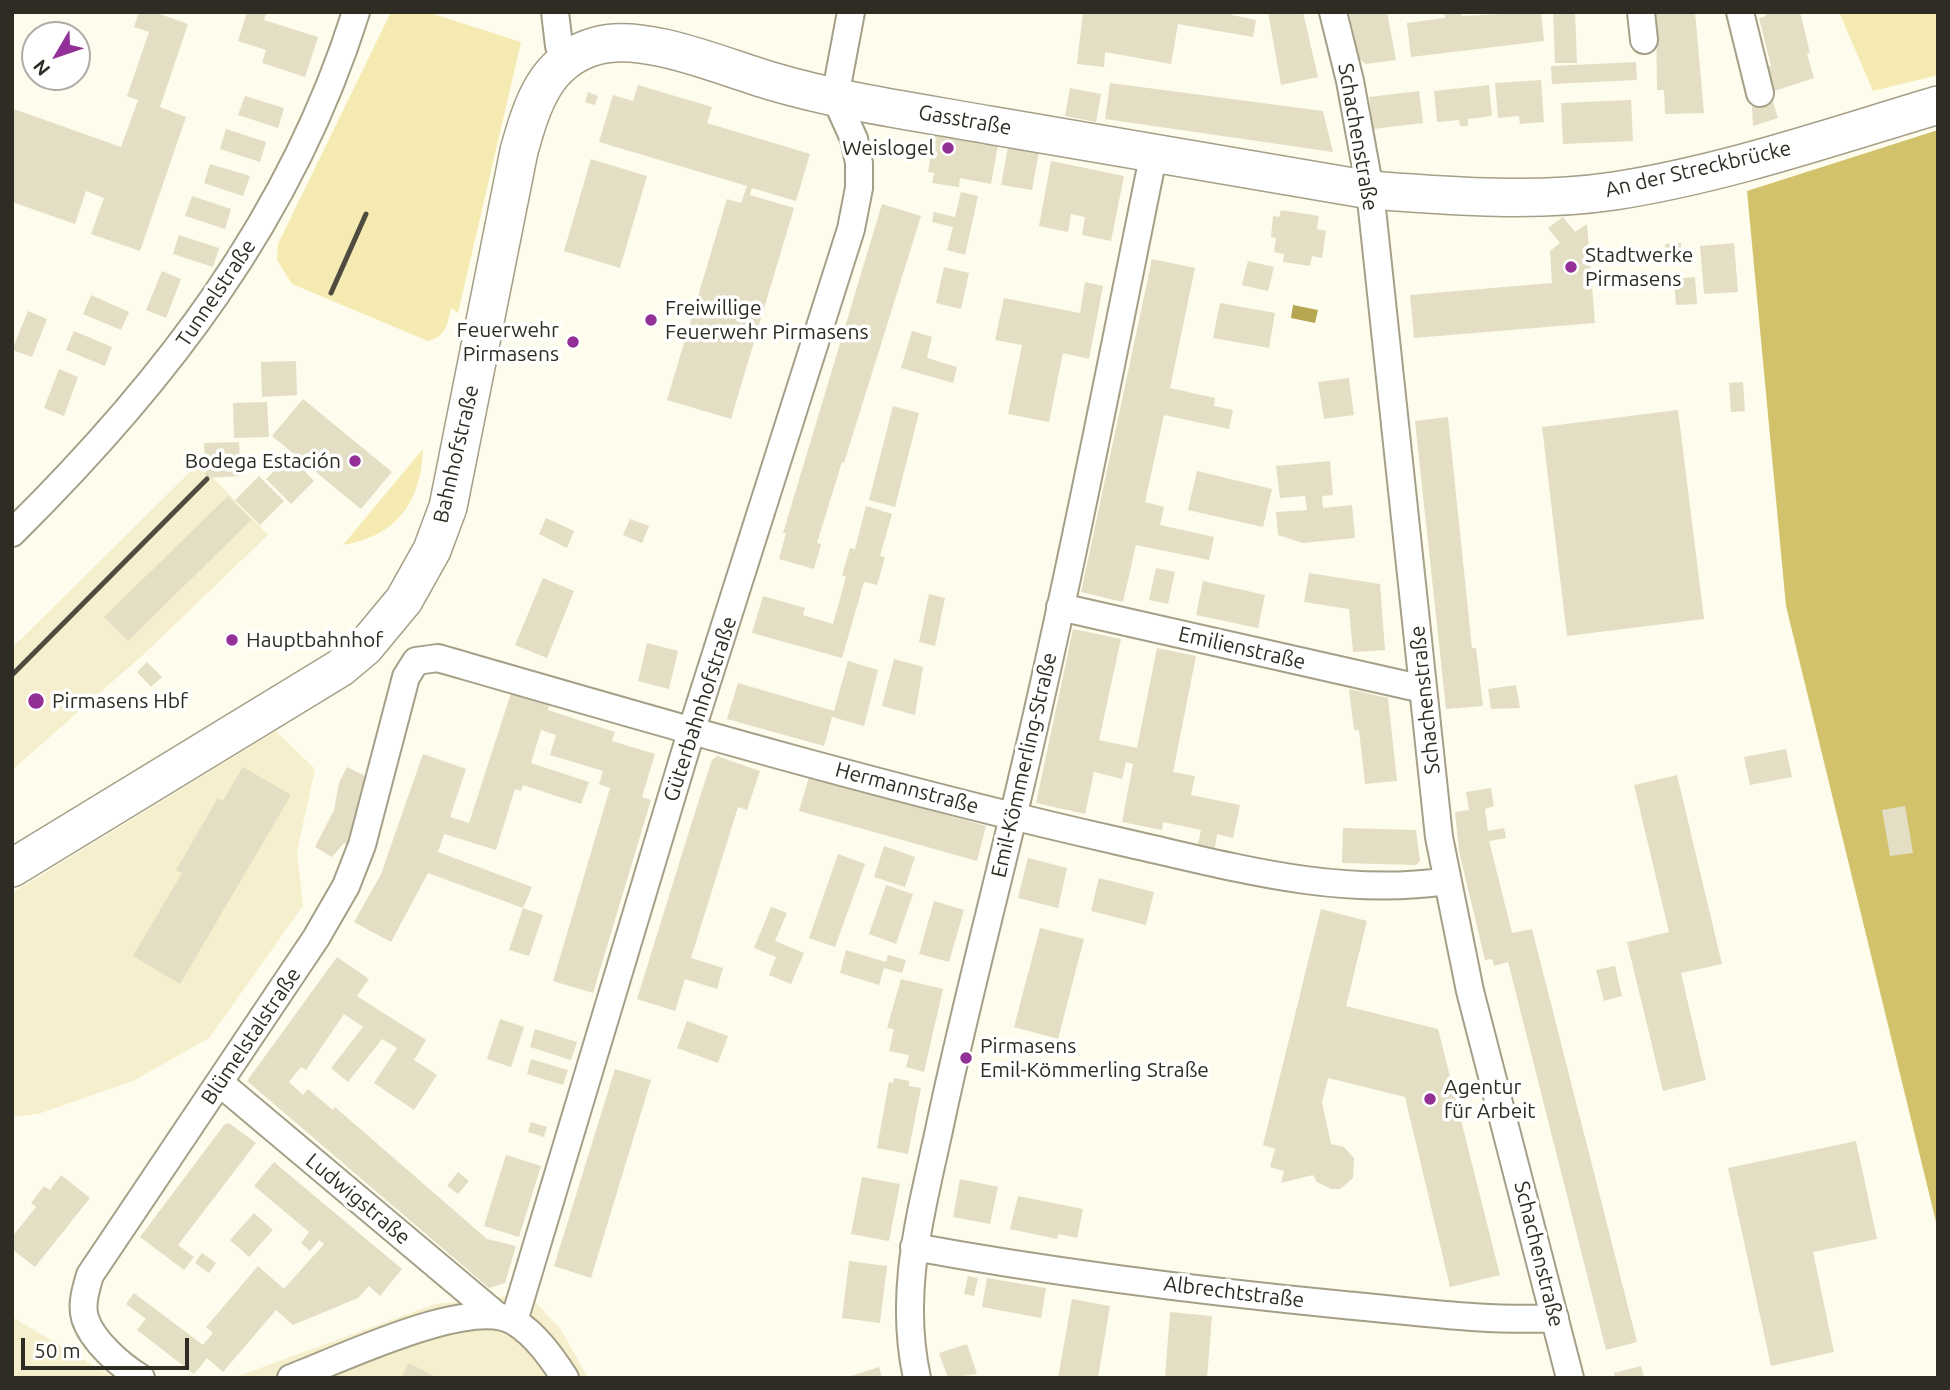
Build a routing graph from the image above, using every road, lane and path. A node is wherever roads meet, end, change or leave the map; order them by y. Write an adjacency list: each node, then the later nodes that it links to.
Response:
1 (356, 12): 14 (street, Tunnelstraße)
2 (555, 12): 8 (street)
3 (851, 12): 10 (street)
4 (1333, 12): 13 (street, Schachenstraße)
5 (1641, 12): 7 (street)
6 (1740, 12): 9 (street)
7 (1644, 40)
8 (567, 60): 10 (street, Gasstraße); 20 (street, Bahnhofstraße)
9 (1760, 93)
10 (835, 97): 12 (street, Gasstraße); 18 (street, Güterbahnhofstraße)
11 (1938, 105): 13 (street, An der Streckbrücke)
12 (1154, 152): 13 (street, Gasstraße); 15 (street, Emil-Kömmerling-Straße)
13 (1370, 190): 17 (street, Schachenstraße)
14 (12, 533)
15 (1060, 607): 17 (street, Emilienstraße); 19 (street, Emil-Kömmerling-Straße)
16 (416, 661): 18 (street, Hermannstraße); 22 (street, Blümelstalstraße)
17 (1423, 689): 21 (street, Schachenstraße)
18 (692, 729): 19 (street, Hermannstraße); 24 (street, Güterbahnhofstraße)
19 (1013, 817): 21 (street, Hermannstraße); 23 (street, Emil-Kömmerling-Straße)
20 (12, 868)
21 (1447, 881): 25 (street, Schachenstraße)
22 (220, 1083): 24 (street, Ludwigstraße); 26 (street, Blümelstalstraße)
23 (914, 1247): 25 (street, Albrechtstraße); 29 (street, Emil-Kömmerling-Straße)
24 (505, 1318): 27 (street); 28 (street)
25 (1555, 1318): 30 (street, Schachenstraße)
26 (141, 1378)
27 (291, 1378)
28 (565, 1378)
29 (918, 1378)
30 (1570, 1378)

